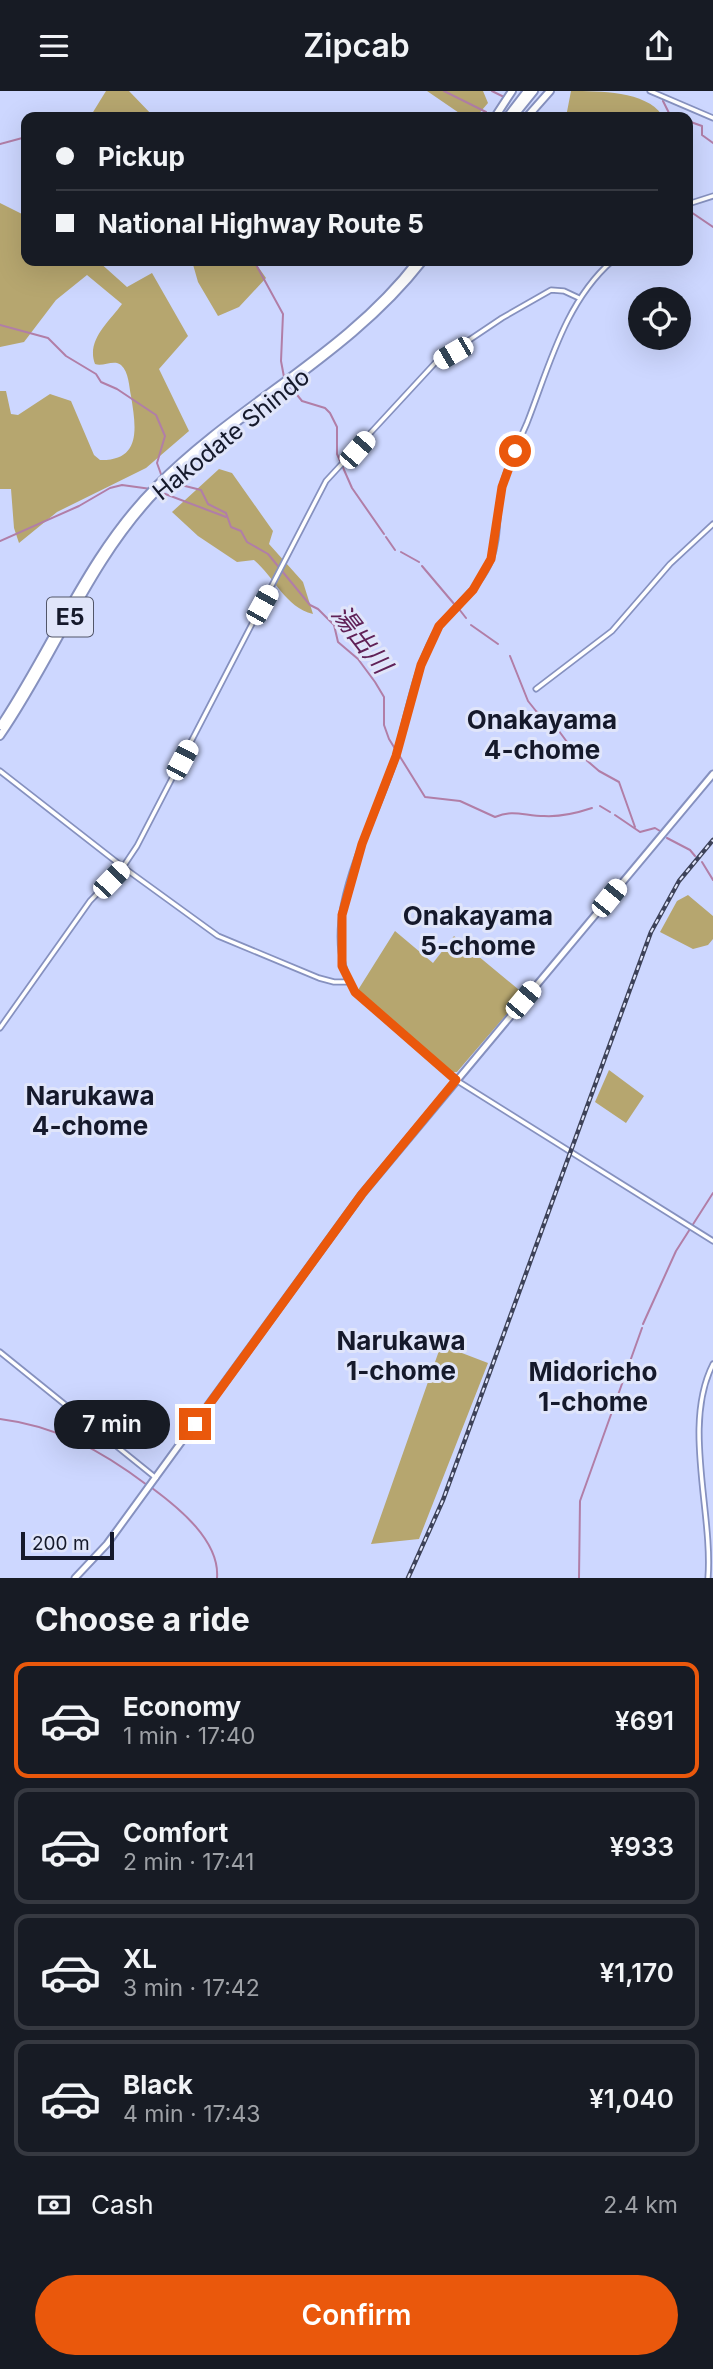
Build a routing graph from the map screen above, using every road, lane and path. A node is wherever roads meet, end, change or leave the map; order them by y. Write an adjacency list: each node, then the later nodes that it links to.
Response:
1 (527, 91): 6 (highway)
2 (534, 91): 6 (highway)
3 (550, 91): 9 (highway)
4 (650, 91): 10 (street)
5 (510, 94): 7 (highway)
6 (522, 102): 8 (highway)
7 (498, 112)
8 (515, 112)
9 (531, 112)
10 (713, 118)
11 (713, 196): 12 (street)
12 (693, 202)
13 (413, 266): 17 (highway, Hakodate Shindo / E5)
14 (420, 266): 17 (highway, Hakodate Shindo / E5)
15 (608, 266): 16 (street)
16 (579, 299): 25 (street); 26 (street)
17 (292, 379): 18 (highway, Hakodate Shindo / E5)
18 (145, 501): 21 (highway, Hakodate Shindo / E5); 22 (highway, Hakodate Shindo / E5)
19 (713, 524): 20 (street)
20 (536, 689)
21 (0, 726)
22 (0, 736)
23 (0, 771): 25 (street)
24 (713, 774): 28 (highway)
25 (123, 867): 26 (street); 27 (street)
26 (349, 982): 28 (street)
27 (0, 1028)
28 (456, 1080): 29 (street); 32 (highway)
29 (713, 1241)
30 (0, 1352): 32 (street)
31 (713, 1364): 34 (street)
32 (156, 1478): 33 (highway)
33 (75, 1578)
34 (708, 1578)

